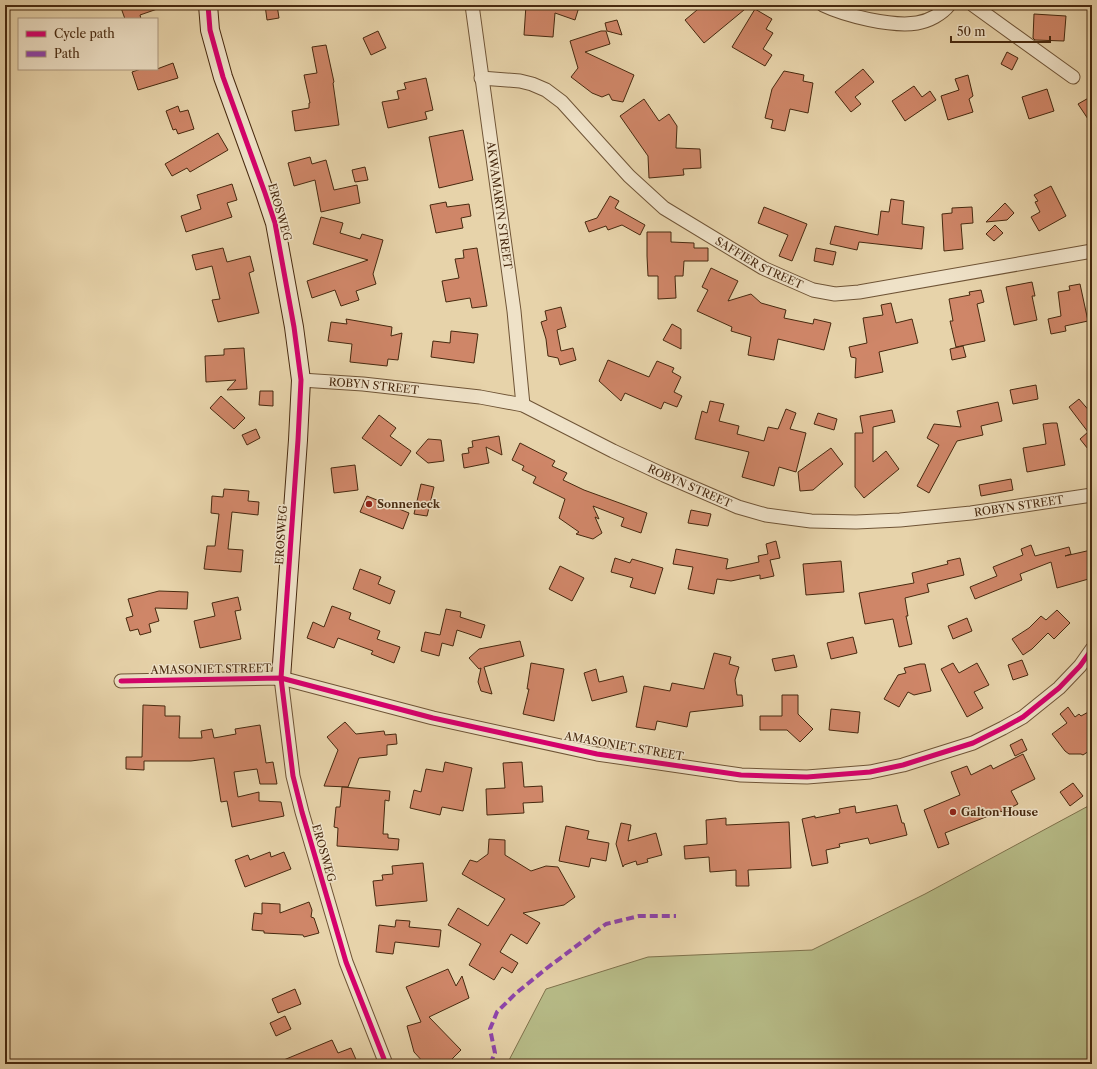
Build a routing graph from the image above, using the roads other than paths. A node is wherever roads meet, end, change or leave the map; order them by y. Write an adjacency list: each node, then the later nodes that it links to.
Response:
1 (208, 5): 9 (street, EROSWEG)
2 (472, 5): 7 (street, AKWAMARYN STREET)
3 (823, 5): 4 (street)
4 (950, 5)
5 (972, 5): 6 (street)
6 (1073, 77)
7 (481, 78): 8 (street, SAFFIER STREET); 10 (street, AKWAMARYN STREET)
8 (1092, 251)
9 (301, 380): 10 (street, ROBYN STREET); 13 (street, EROSWEG)
10 (523, 405): 11 (street, ROBYN STREET)
11 (1092, 495)
12 (1092, 649): 13 (street, AMASONIET STREET)
13 (281, 678): 14 (street, AMASONIET STREET); 15 (street, EROSWEG)
14 (120, 681)
15 (386, 1064)

